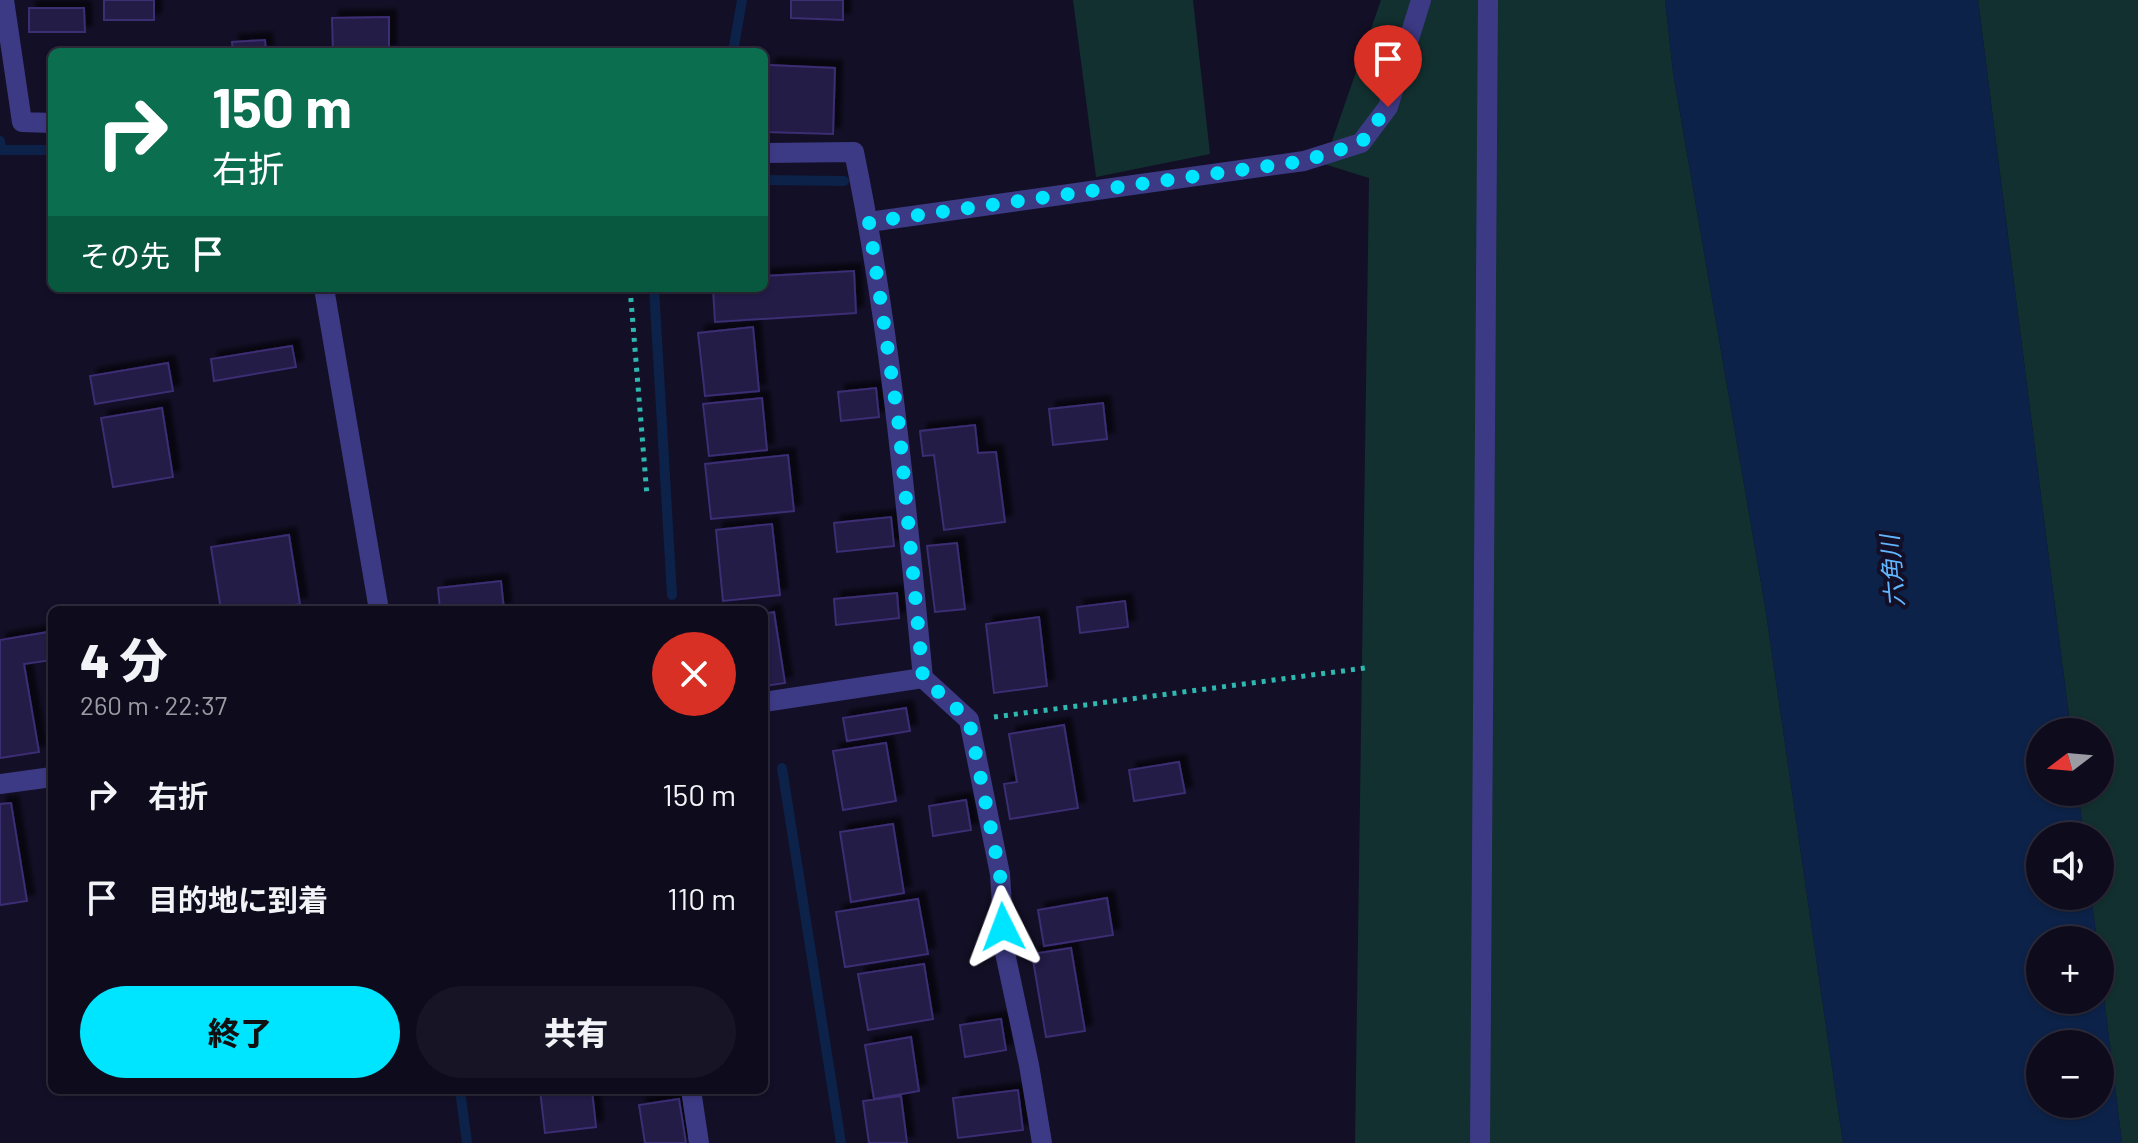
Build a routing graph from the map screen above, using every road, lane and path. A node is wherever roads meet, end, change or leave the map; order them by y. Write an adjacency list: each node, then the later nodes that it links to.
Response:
1 (4, 0): 4 (street)
2 (1421, 0): 6 (street)
3 (1488, 0): 20 (street)
4 (48, 123)
5 (768, 153): 6 (street)
6 (869, 222): 12 (street)
7 (325, 292): 10 (street)
8 (630, 292): 9 (path)
9 (647, 496)
10 (378, 606)
11 (1365, 668): 14 (path)
12 (923, 678): 13 (street); 14 (street)
13 (768, 701)
14 (969, 720): 19 (street)
15 (48, 778): 16 (street)
16 (0, 784)
17 (692, 1094): 18 (street)
18 (699, 1143)
19 (1042, 1143)
20 (1480, 1143)

